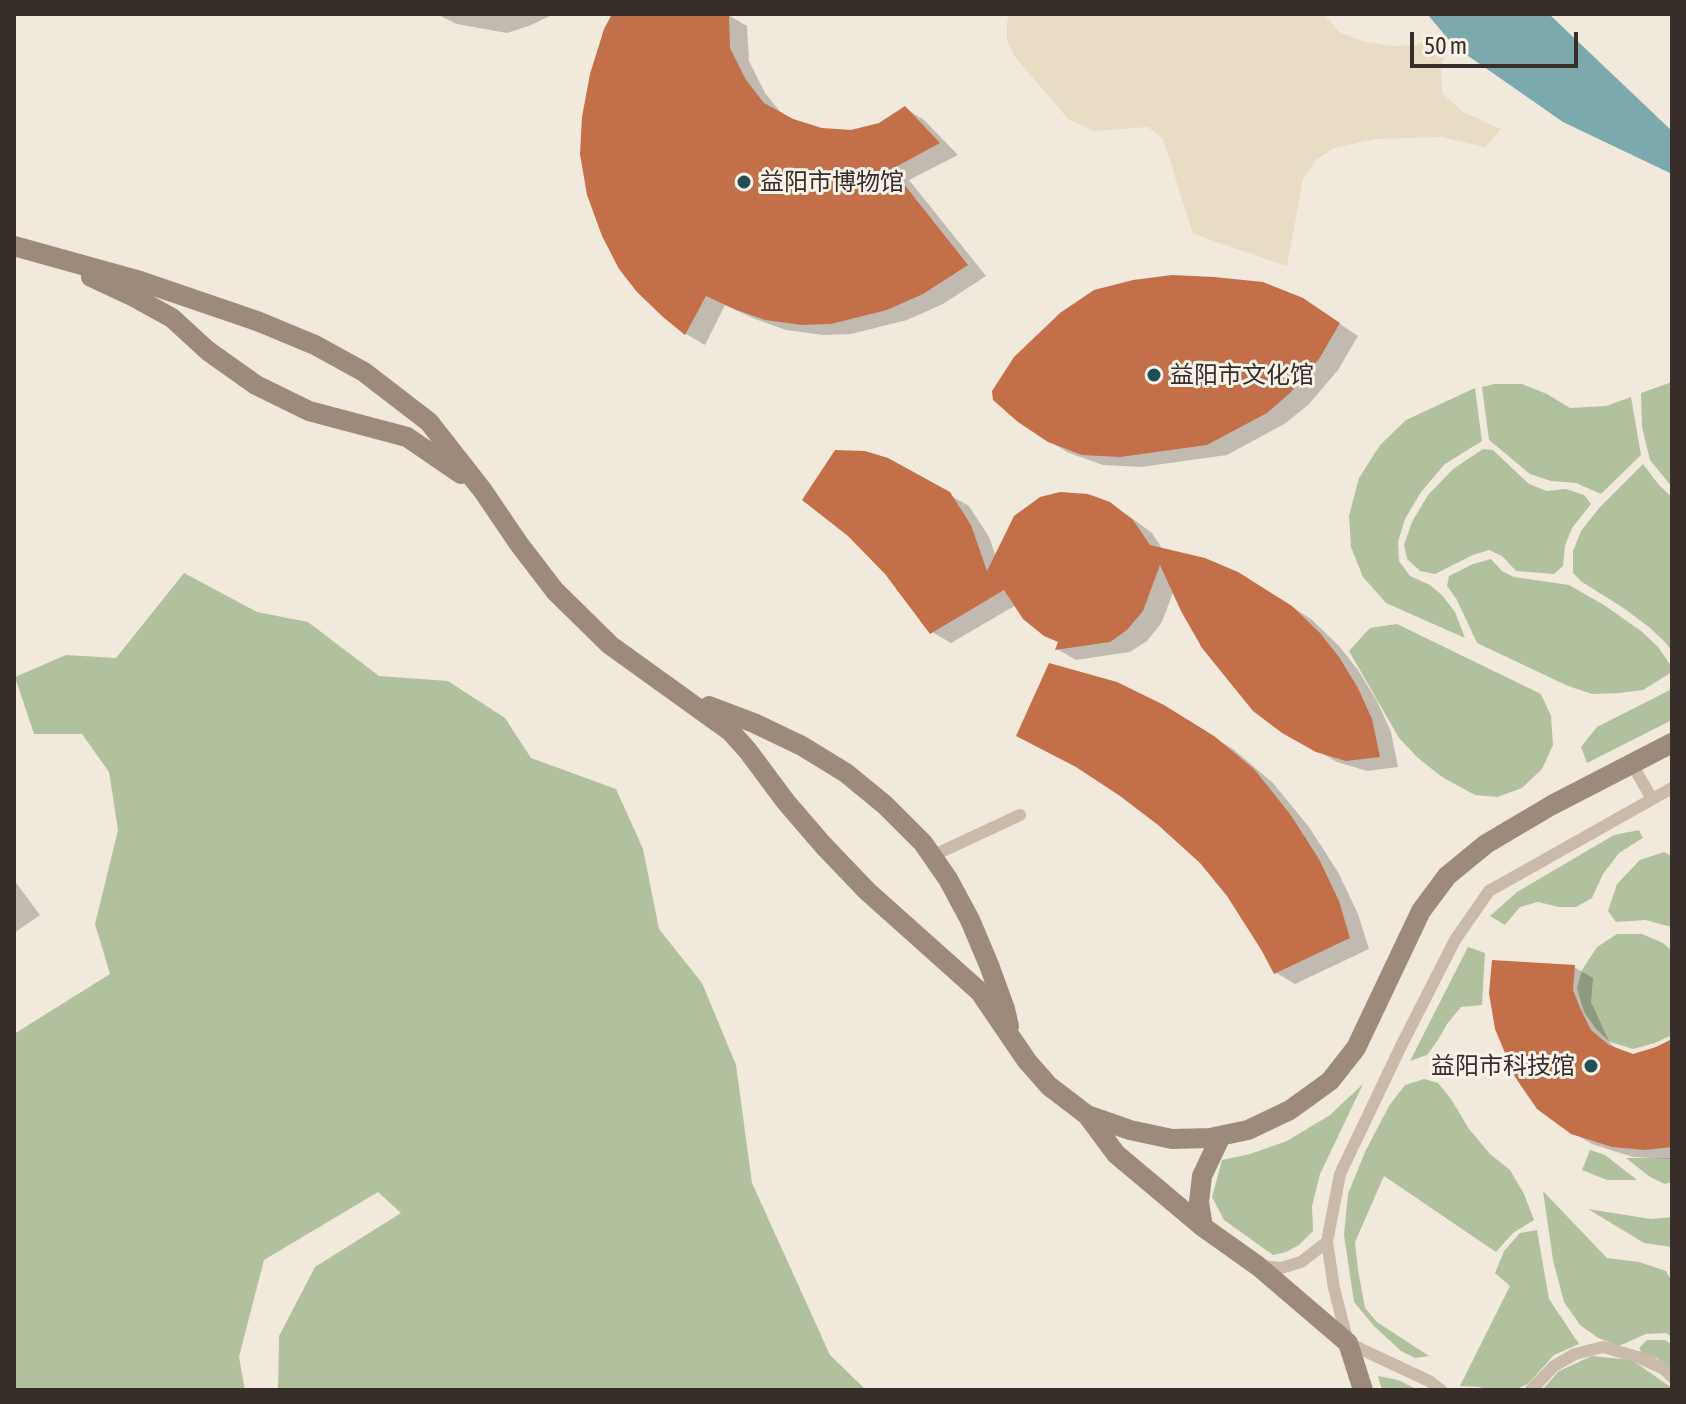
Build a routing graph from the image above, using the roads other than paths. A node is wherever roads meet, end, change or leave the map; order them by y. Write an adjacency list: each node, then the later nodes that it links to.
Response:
1 (14, 246): 2 (street)
2 (44, 254): 3 (street); 3 (street)
3 (483, 491): 4 (street)
4 (684, 697): 10 (street); 11 (street)
5 (1672, 743): 6 (street)
6 (1632, 764): 8 (lane); 13 (street)
7 (1672, 788): 8 (lane)
8 (1652, 799): 15 (lane)
9 (1020, 815): 10 (lane)
10 (932, 856): 11 (street)
11 (1012, 1037): 12 (street)
12 (1087, 1115): 13 (street); 14 (street)
13 (1221, 1136): 14 (street)
14 (1203, 1227): 16 (street)
15 (1327, 1242): 16 (lane); 17 (lane)
16 (1258, 1266): 17 (street)
17 (1348, 1343): 19 (street); 20 (lane)
18 (1672, 1377): 21 (lane)
19 (1363, 1390)
20 (1441, 1390)
21 (1531, 1390)

